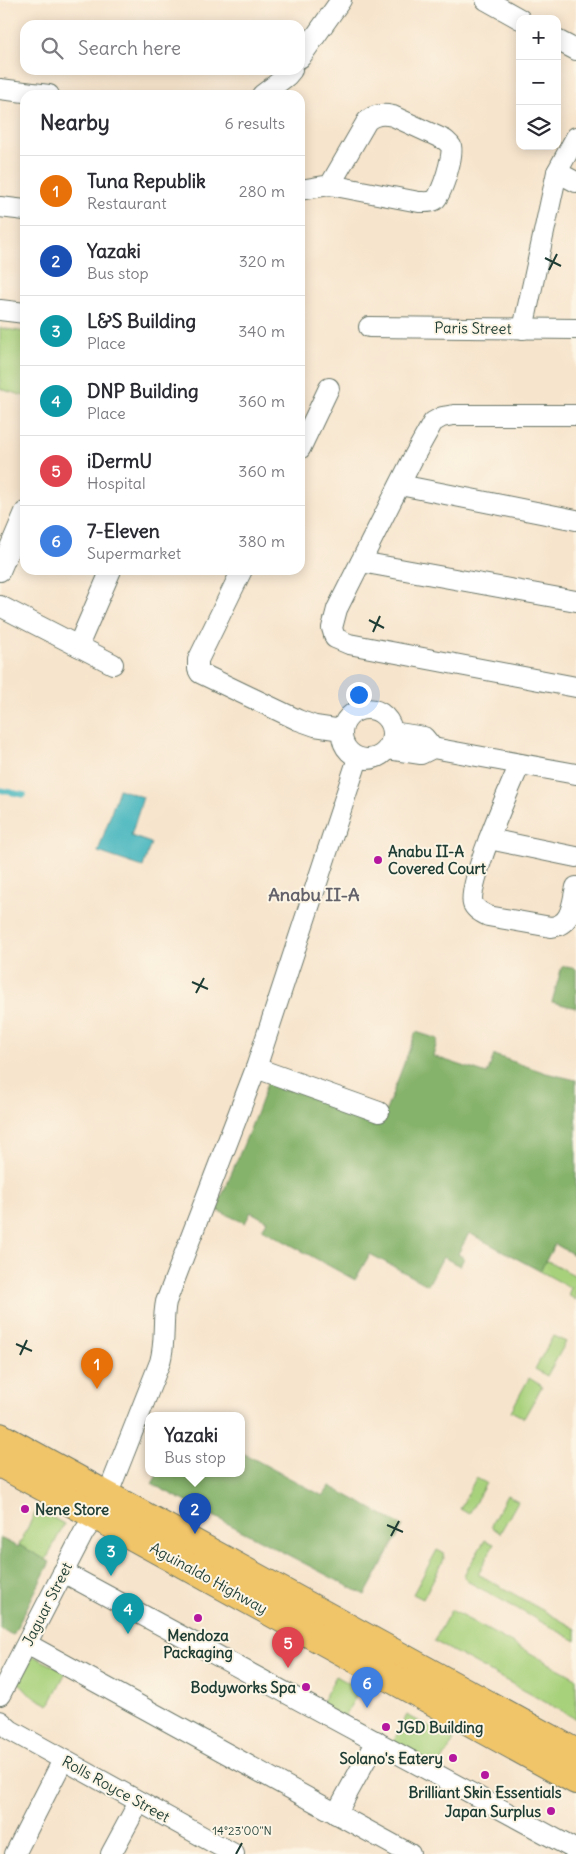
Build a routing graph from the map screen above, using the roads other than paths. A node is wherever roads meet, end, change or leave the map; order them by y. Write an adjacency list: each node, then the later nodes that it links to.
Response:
1 (342, 0): 6 (street)
2 (486, 0): 3 (street)
3 (516, 17)
4 (561, 42): 5 (street)
5 (576, 50)
6 (305, 51)
7 (288, 75): 9 (street)
8 (0, 89): 10 (street)
9 (269, 90)
10 (20, 91)
11 (576, 137): 12 (street)
12 (557, 172): 13 (street); 21 (street)
13 (576, 182)
14 (330, 185): 14 (street); 15 (street)
15 (305, 189)
16 (0, 207): 17 (street)
17 (20, 209)
18 (0, 310): 19 (street)
19 (20, 312)
20 (369, 327): 21 (street, Paris Street)
21 (523, 329): 22 (street, Paris Street)
22 (576, 329)
23 (329, 388): 25 (street)
24 (576, 415): 26 (street)
25 (305, 438)
26 (400, 485): 27 (street); 29 (street)
27 (576, 520)
28 (20, 524): 30 (street)
29 (361, 562): 33 (street); 37 (street)
30 (0, 571)
31 (109, 575): 35 (street)
32 (240, 575): 38 (street)
33 (576, 602)
34 (0, 606): 35 (street)
35 (78, 646): 36 (street)
36 (113, 664)
37 (576, 687)
38 (342, 730): 39 (street); 40 (street)
39 (390, 740): 40 (street); 41 (street)
40 (358, 758): 46 (street, Jaguar Street)
41 (520, 764): 42 (street); 43 (street)
42 (576, 774)
43 (489, 839): 44 (street); 45 (street)
44 (576, 857)
45 (576, 887)
46 (256, 1068): 47 (street); 50 (street, Jaguar Street)
47 (380, 1112)
48 (0, 1437): 50 (highway, Aguinaldo Highway)
49 (0, 1463): 50 (highway, Aguinaldo Highway)
50 (102, 1506): 51 (street, Jaguar Street); 56 (highway, Aguinaldo Highway); 58 (highway, Aguinaldo Highway)
51 (63, 1572): 52 (street, Jaguar Street); 55 (street)
52 (27, 1644): 53 (street, Jaguar Street); 60 (street)
53 (0, 1694)
54 (0, 1721): 57 (street, Rolls Royce Street)
55 (376, 1741): 60 (street); 62 (street)
56 (576, 1753)
57 (63, 1760): 59 (street, Rolls Royce Street); 63 (street)
58 (576, 1780)
59 (139, 1802): 61 (street, Rolls Royce Street); 64 (street)
60 (336, 1814): 66 (street)
61 (208, 1848): 65 (street, Rolls Royce Street)
62 (576, 1850)
63 (15, 1854)
64 (111, 1854)
65 (234, 1854)
66 (410, 1854)

